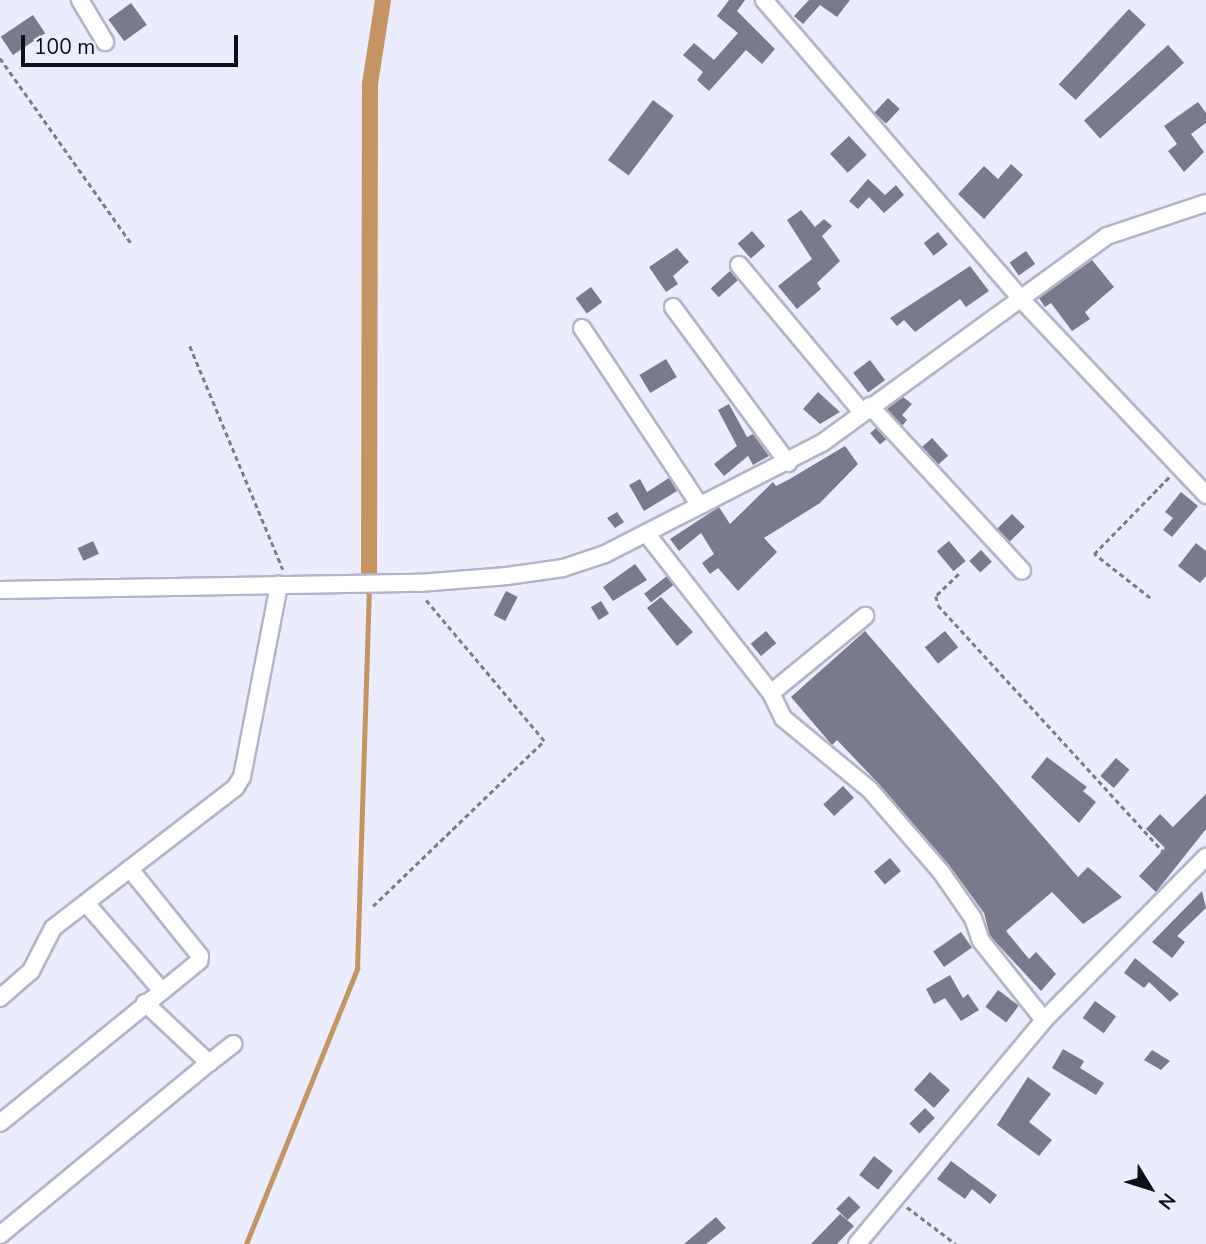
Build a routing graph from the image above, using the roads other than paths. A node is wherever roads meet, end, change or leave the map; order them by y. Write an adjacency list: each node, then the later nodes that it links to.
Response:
1 (80, 0): 3 (street)
2 (764, 0): 6 (street)
3 (105, 42)
4 (1206, 203): 6 (street)
5 (739, 265): 9 (street)
6 (1020, 298): 9 (street); 11 (street)
7 (673, 307): 10 (street)
8 (582, 328): 12 (street)
9 (866, 409): 10 (street); 14 (street)
10 (788, 463): 12 (street)
11 (1206, 495)
12 (699, 504): 13 (street)
13 (646, 533): 15 (street); 18 (street)
14 (1022, 571)
15 (285, 585): 16 (street); 20 (street)
16 (0, 590)
17 (865, 616): 18 (street)
18 (771, 693): 25 (street)
19 (1206, 857): 25 (street)
20 (130, 869): 21 (street); 22 (street)
21 (86, 902): 22 (street); 23 (street)
22 (161, 990): 24 (street)
23 (0, 998)
24 (145, 1003): 27 (street); 28 (street)
25 (1044, 1020): 31 (street)
26 (233, 1044): 27 (street)
27 (209, 1063): 29 (street)
28 (0, 1123)
29 (0, 1235): 30 (street)
30 (9, 1244)
31 (857, 1244)

